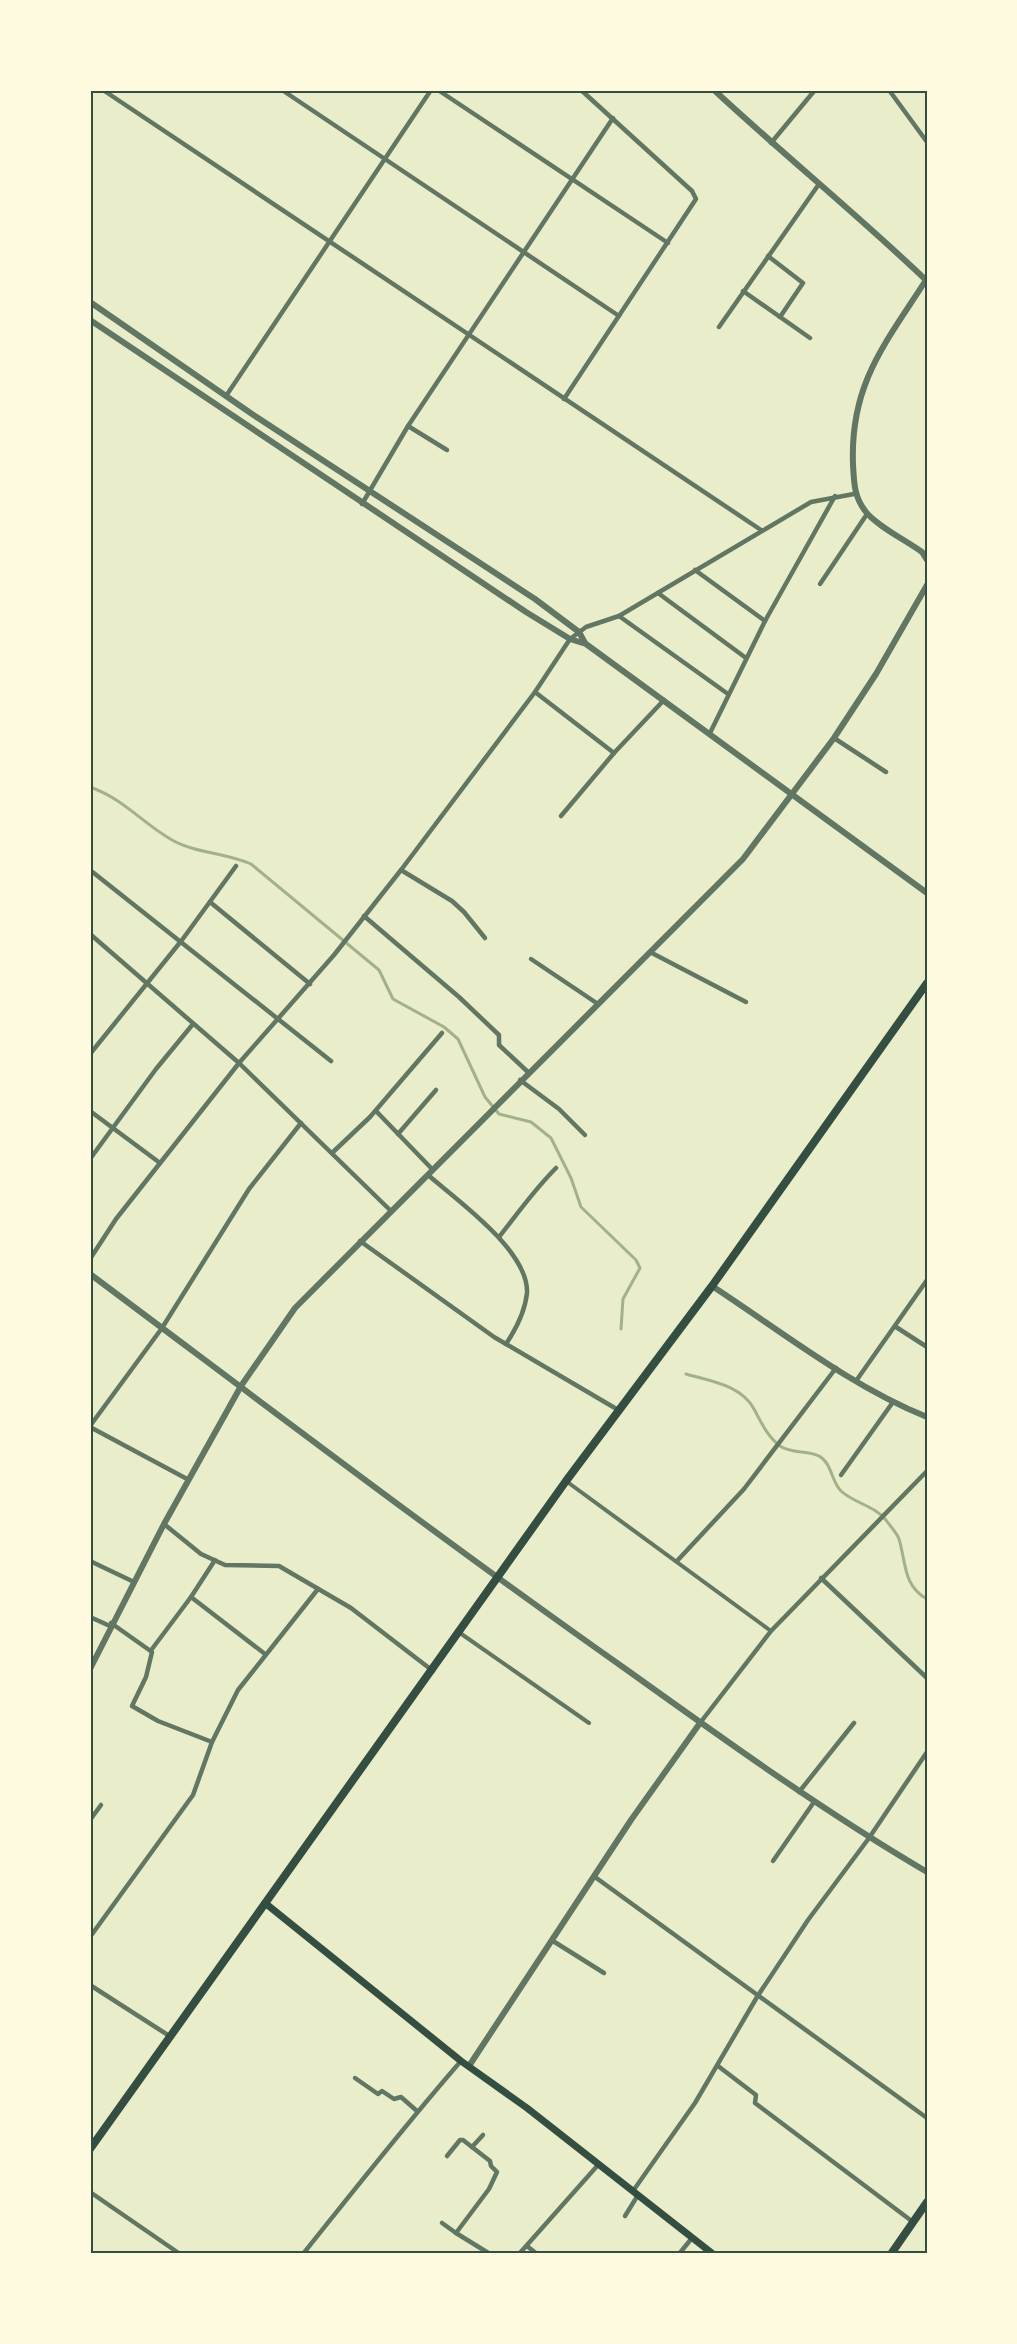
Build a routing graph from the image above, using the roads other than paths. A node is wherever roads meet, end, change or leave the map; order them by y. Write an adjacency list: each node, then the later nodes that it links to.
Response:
1 (103, 90): 15 (street)
2 (282, 90): 12 (street)
3 (431, 90): 12 (street)
4 (438, 90): 13 (street)
5 (580, 90): 9 (street)
6 (714, 90): 11 (street)
7 (815, 90): 11 (street)
8 (889, 90): 10 (street)
9 (613, 118): 13 (street); 16 (street)
10 (927, 142)
11 (771, 144): 14 (street)
12 (385, 158): 15 (street); 17 (street)
13 (572, 181): 16 (street); 17 (street)
14 (819, 184): 18 (street); 19 (street)
15 (330, 242): 26 (street); 28 (street)
16 (668, 243): 22 (street)
17 (524, 252): 22 (street); 26 (street)
18 (768, 256): 20 (street); 23 (street)
19 (927, 280): 33 (street)
20 (743, 291): 23 (street); 25 (street)
21 (90, 302): 28 (street)
22 (619, 316): 29 (street)
23 (780, 317): 27 (street)
24 (90, 320): 35 (street)
25 (719, 327)
26 (468, 336): 29 (street); 30 (street)
27 (810, 338)
28 (226, 396): 32 (street)
29 (564, 399): 37 (street)
30 (408, 426): 31 (street); 32 (street)
31 (447, 450)
32 (370, 492): 35 (street); 39 (street)
33 (854, 494): 34 (street); 36 (street)
34 (835, 496): 37 (street); 46 (street)
35 (362, 504): 41 (street)
36 (867, 514): 38 (street); 42 (street)
37 (761, 530): 40 (street)
38 (927, 560)
39 (483, 566): 41 (street); 47 (street)
40 (695, 570): 44 (street); 46 (street)
41 (474, 578): 48 (street)
42 (820, 584)
43 (927, 585): 55 (street)
44 (658, 592): 45 (street); 50 (street)
45 (619, 616): 47 (street); 52 (street)
46 (765, 621): 50 (street)
47 (579, 632): 48 (street); 49 (street)
48 (570, 639): 49 (street); 51 (street)
49 (586, 644): 53 (street)
50 (746, 658): 52 (street)
51 (535, 692): 56 (street); 62 (street)
52 (728, 694): 54 (street)
53 (664, 700): 54 (street); 56 (street)
54 (710, 733): 58 (street)
55 (834, 738): 57 (street); 58 (street)
56 (614, 753): 59 (street)
57 (886, 772)
58 (793, 795): 63 (street); 69 (street)
59 (561, 816)
60 (236, 866): 64 (street)
61 (90, 870): 68 (street)
62 (401, 870): 65 (street); 67 (street)
63 (927, 893)
64 (210, 902): 68 (street); 73 (street)
65 (364, 916): 73 (street); 82 (street)
66 (90, 934): 71 (street)
67 (485, 938)
68 (182, 940): 71 (street); 76 (street)
69 (650, 952): 74 (street); 75 (street)
70 (531, 959): 75 (street)
71 (147, 982): 77 (street); 79 (street)
72 (927, 983): 102 (main road)
73 (310, 984): 76 (street)
74 (746, 1002)
75 (598, 1004): 82 (street)
76 (279, 1019): 80 (street); 81 (street)
77 (193, 1024): 81 (street); 88 (street)
78 (442, 1033): 86 (street)
79 (90, 1054)
80 (332, 1061)
81 (239, 1063): 87 (street); 93 (street)
82 (530, 1073): 83 (street)
83 (520, 1080): 90 (street); 95 (street)
84 (436, 1090): 89 (street)
85 (90, 1111): 88 (street)
86 (376, 1111): 89 (street); 91 (street)
87 (301, 1123): 91 (street); 104 (street)
88 (113, 1128): 92 (street); 93 (street)
89 (398, 1134): 95 (street)
90 (585, 1135)
91 (332, 1153): 96 (street)
92 (90, 1159)
93 (160, 1163): 99 (street)
94 (556, 1168): 97 (street)
95 (430, 1172): 96 (street); 97 (street)
96 (391, 1211): 98 (street)
97 (499, 1237): 105 (street)
98 (360, 1241): 105 (street); 109 (street)
99 (90, 1259)
100 (90, 1274): 104 (street)
101 (927, 1280): 103 (street)
102 (712, 1286): 107 (street); 111 (main road)
103 (896, 1327): 106 (street); 108 (street)
104 (162, 1328): 109 (street); 113 (street)
105 (506, 1344): 111 (street)
106 (927, 1347)
107 (836, 1368): 108 (street); 121 (street)
108 (856, 1381): 110 (street)
109 (241, 1386): 116 (street); 123 (street)
110 (893, 1402): 112 (street); 115 (street)
111 (620, 1411): 117 (main road)
112 (927, 1417)
113 (90, 1427): 116 (street)
114 (927, 1471): 122 (street)
115 (841, 1475)
116 (189, 1480): 118 (street)
117 (566, 1482): 121 (street); 123 (main road)
118 (164, 1524): 119 (street); 124 (street)
119 (215, 1560): 125 (street); 126 (street)
120 (90, 1561): 124 (street)
121 (677, 1562): 129 (street)
122 (821, 1578): 129 (street); 135 (street)
123 (497, 1580): 130 (main road); 137 (street)
124 (134, 1582): 128 (street)
125 (318, 1589): 132 (street); 134 (street)
126 (191, 1597): 131 (street); 132 (street)
127 (90, 1617): 128 (street)
128 (111, 1625): 131 (street); 133 (street)
129 (771, 1631): 137 (street)
130 (460, 1633): 134 (main road); 136 (street)
131 (152, 1649): 139 (street)
132 (265, 1654): 139 (street)
133 (90, 1669)
134 (433, 1671): 149 (main road)
135 (927, 1678)
136 (589, 1723)
137 (700, 1723): 141 (street); 148 (street)
138 (854, 1723): 141 (street)
139 (212, 1742): 150 (street)
140 (927, 1752): 145 (street)
141 (799, 1792): 142 (street)
142 (814, 1802): 145 (street); 146 (street)
143 (101, 1805): 144 (street)
144 (90, 1820)
145 (869, 1838): 147 (street); 154 (street)
146 (773, 1861)
147 (927, 1872)
148 (595, 1877): 151 (street); 154 (street)
149 (265, 1903): 155 (main road); 156 (main road)
150 (90, 1937)
151 (553, 1941): 152 (street); 157 (street)
152 (604, 1973)
153 (90, 1985): 155 (street)
154 (757, 1997): 158 (street); 161 (street)
155 (171, 2037): 164 (main road)
156 (461, 2061): 157 (main road); 160 (street)
157 (469, 2066): 166 (main road)
158 (718, 2066): 168 (street); 171 (street)
159 (354, 2078): 160 (street)
160 (417, 2111): 177 (street)
161 (927, 2118)
162 (483, 2135): 163 (street)
163 (472, 2147): 165 (street); 173 (street)
164 (90, 2149)
165 (447, 2156)
166 (598, 2165): 168 (main road); 175 (street)
167 (90, 2192): 176 (street)
168 (635, 2193): 170 (street); 174 (main road)
169 (927, 2202): 171 (main road)
170 (626, 2216)
171 (913, 2222): 183 (main road)
172 (442, 2223): 173 (street)
173 (456, 2234): 178 (street)
174 (692, 2238): 181 (street); 182 (main road)
175 (527, 2246): 179 (street); 180 (street)
176 (180, 2254)
177 (303, 2254)
178 (490, 2254)
179 (519, 2254)
180 (537, 2254)
181 (679, 2254)
182 (712, 2254)
183 (891, 2254)

